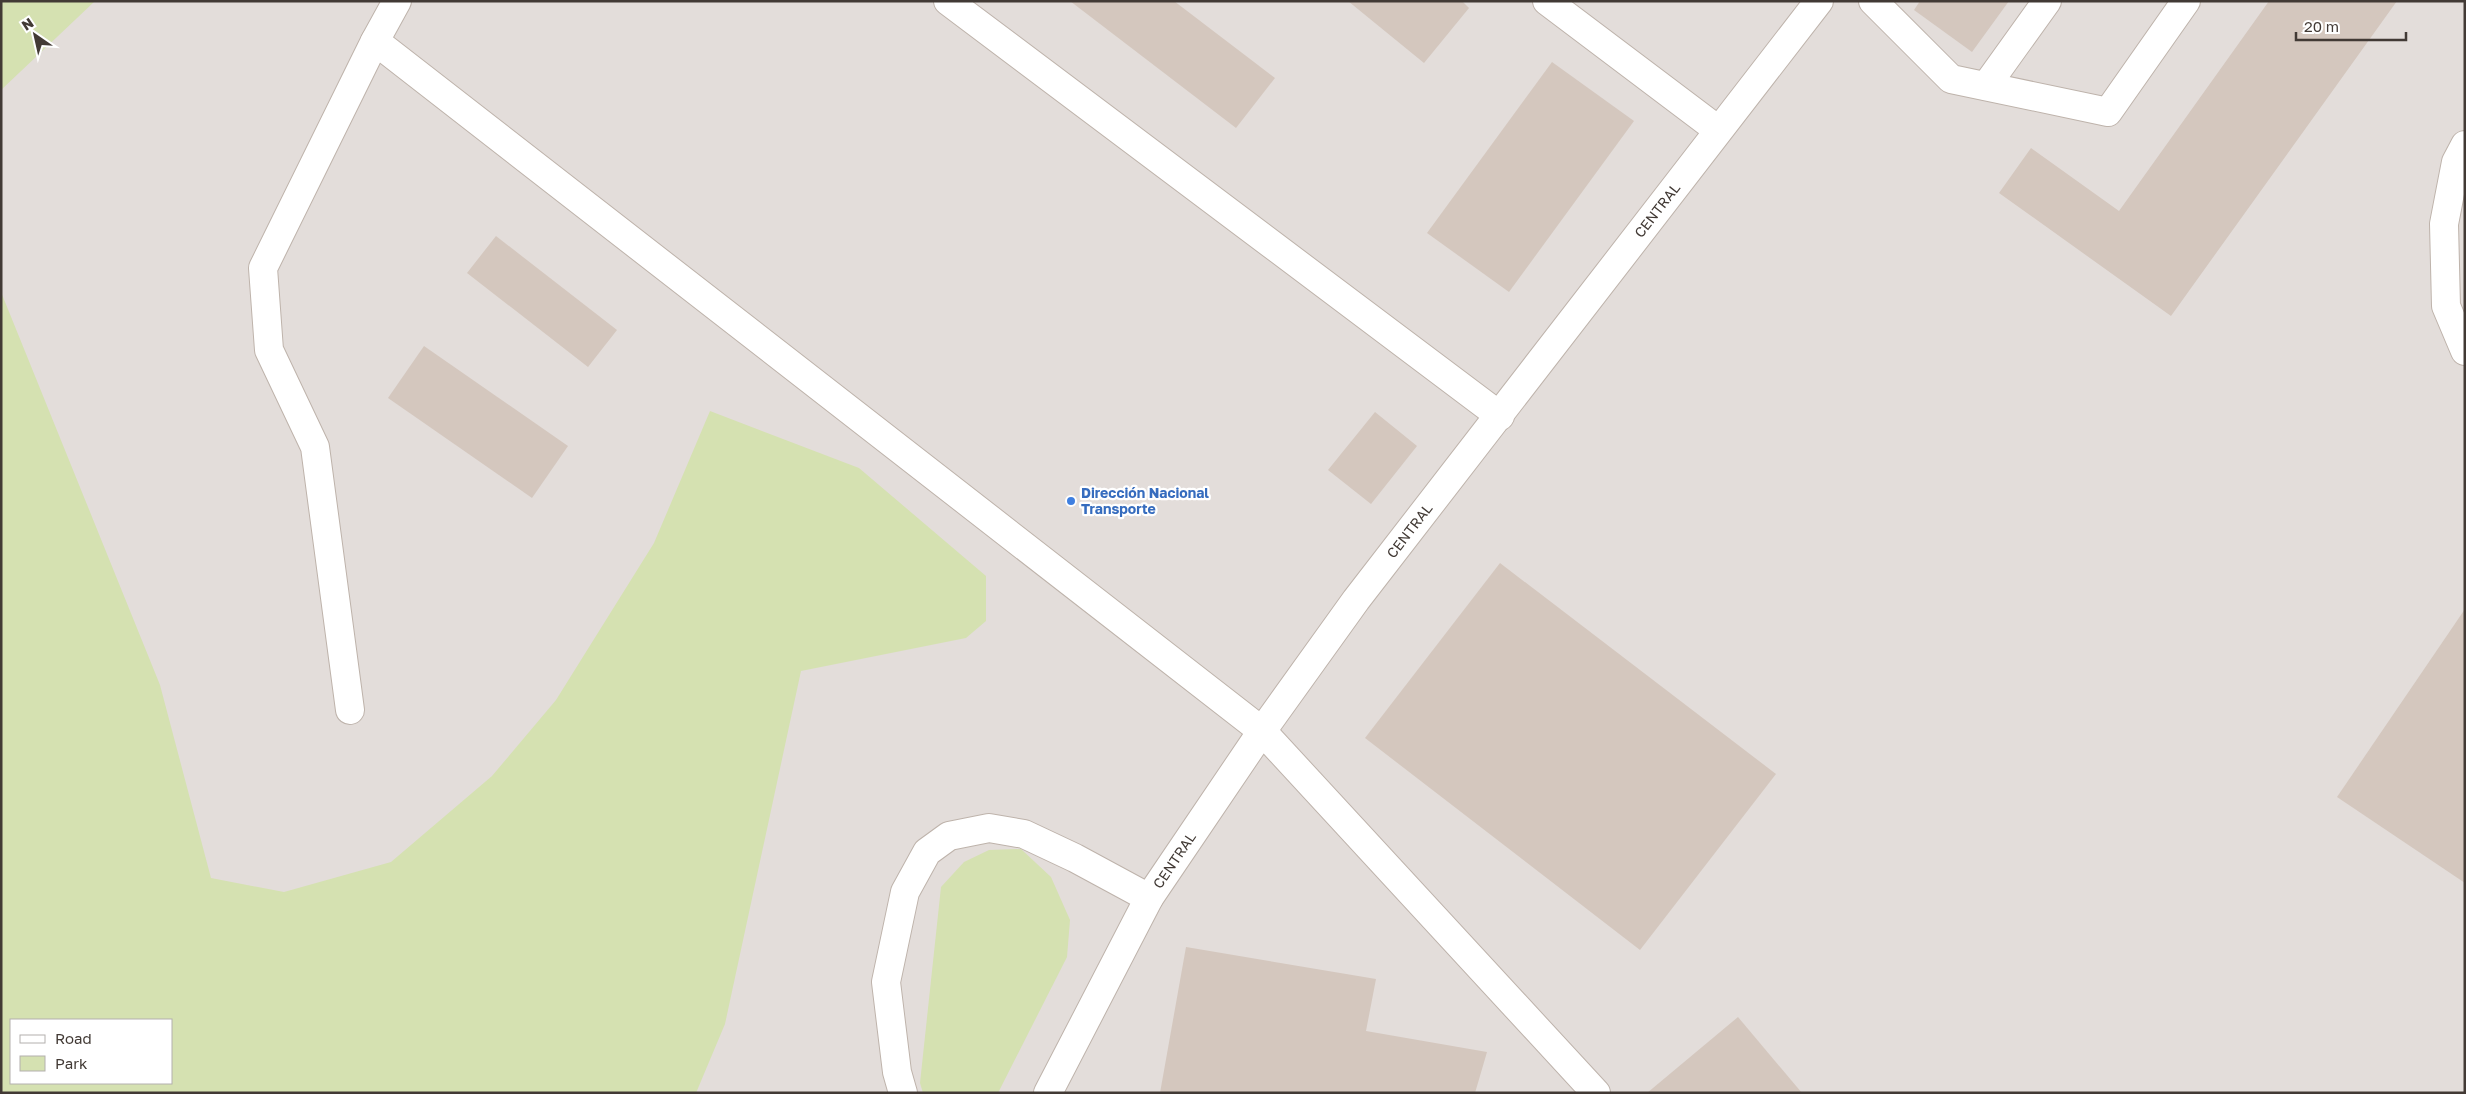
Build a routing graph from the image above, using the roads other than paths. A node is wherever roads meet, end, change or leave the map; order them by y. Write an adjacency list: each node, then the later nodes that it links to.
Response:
1 (397, 1): 8 (street)
2 (948, 1): 13 (street)
3 (1547, 1): 10 (street)
4 (1819, 1): 10 (street, CENTRAL)
5 (1873, 1): 9 (street)
6 (2047, 1): 9 (street)
7 (2186, 1): 9 (street)
8 (374, 41): 14 (street); 15 (street)
9 (1986, 86)
10 (1718, 130): 13 (street, CENTRAL)
11 (2465, 145): 12 (street)
12 (2465, 351)
13 (1500, 416): 15 (street, CENTRAL)
14 (350, 710)
15 (1262, 731): 16 (street, CENTRAL); 19 (street)
16 (1149, 898): 17 (street); 18 (street, CENTRAL)
17 (903, 1093)
18 (1048, 1093)
19 (1596, 1093)

